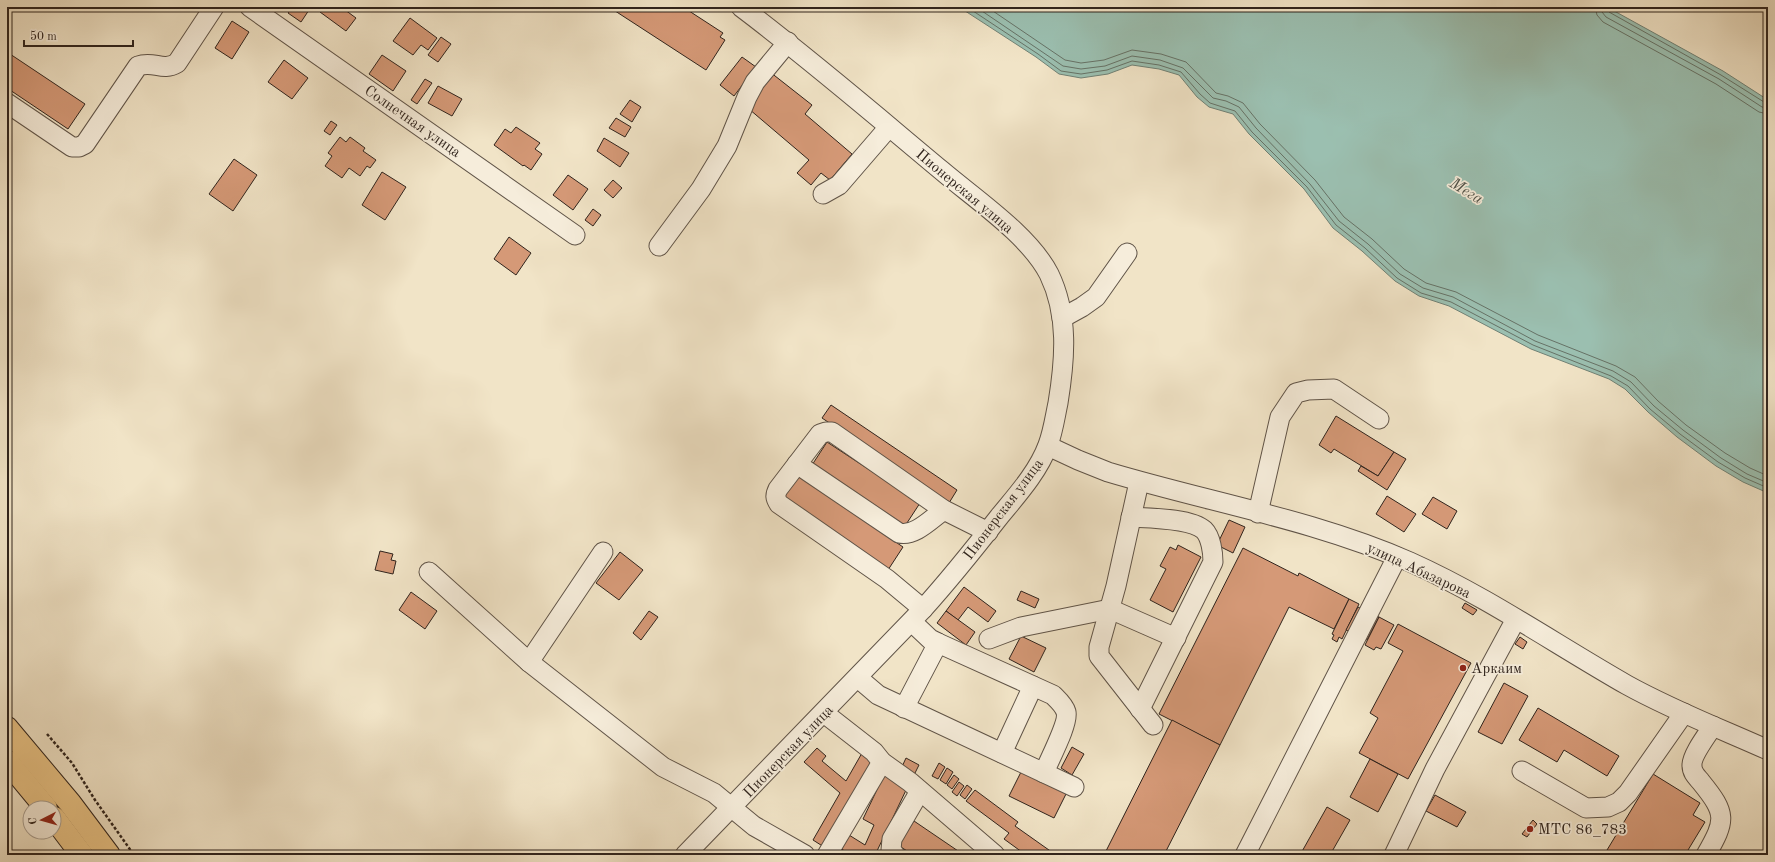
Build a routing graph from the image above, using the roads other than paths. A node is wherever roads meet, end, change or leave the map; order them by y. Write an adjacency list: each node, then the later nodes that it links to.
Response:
1 (214, 7): 5 (street)
2 (250, 7): 8 (street, Солнечная улица)
3 (741, 7): 4 (street, Пионерская улица)
4 (788, 42): 6 (street, Пионерская улица); 9 (street)
5 (7, 103)
6 (889, 127): 7 (street); 11 (street, Пионерская улица)
7 (823, 194)
8 (575, 235)
9 (658, 246)
10 (1127, 253): 11 (street)
11 (1062, 318): 13 (street, Пионерская улица)
12 (1379, 419): 17 (street)
13 (1048, 446): 15 (street, улица Абазарова); 19 (street, Пионерская улица)
14 (797, 464): 16 (street); 16 (street); 24 (street)
15 (1139, 482): 17 (street, улица Абазарова); 18 (street)
16 (944, 510): 19 (street)
17 (1258, 513): 21 (street, улица Абазарова)
18 (1131, 517): 23 (street); 26 (street)
19 (988, 532): 24 (street, Пионерская улица)
20 (603, 552): 29 (street)
21 (1397, 557): 25 (street, улица Абазарова); 57 (street)
22 (429, 572): 29 (street)
23 (1110, 609): 26 (street); 27 (street); 33 (street)
24 (918, 616): 28 (street); 30 (street, Пионерская улица)
25 (1516, 619): 35 (street, улица Абазарова); 58 (street)
26 (1176, 638): 33 (street)
27 (989, 639)
28 (938, 643): 31 (street); 32 (street)
29 (529, 662): 48 (street)
30 (858, 678): 32 (street); 34 (street, Пионерская улица)
31 (1033, 686): 40 (street); 44 (street)
32 (904, 708): 40 (street)
33 (1140, 709): 36 (street)
34 (824, 713): 42 (street); 48 (street, Пионерская улица)
35 (1684, 713): 37 (street, улица Абазарова); 43 (street)
36 (1153, 726)
37 (1713, 726): 39 (street, улица Абазарова); 59 (street)
38 (7, 728): 51 (highway)
39 (1768, 750)
40 (1002, 753): 44 (street)
41 (7, 761): 47 (highway)
42 (882, 762): 46 (street); 54 (street)
43 (1522, 771)
44 (1044, 773): 45 (street)
45 (1074, 787)
46 (920, 791): 55 (street); 56 (street)
47 (39, 800)
48 (732, 808): 52 (street, Пионерская улица); 53 (street)
49 (62, 829): 50 (highway)
50 (82, 855)
51 (109, 855)
52 (685, 855)
53 (805, 855)
54 (827, 855)
55 (896, 855)
56 (995, 855)
57 (1245, 855)
58 (1394, 855)
59 (1706, 855)

